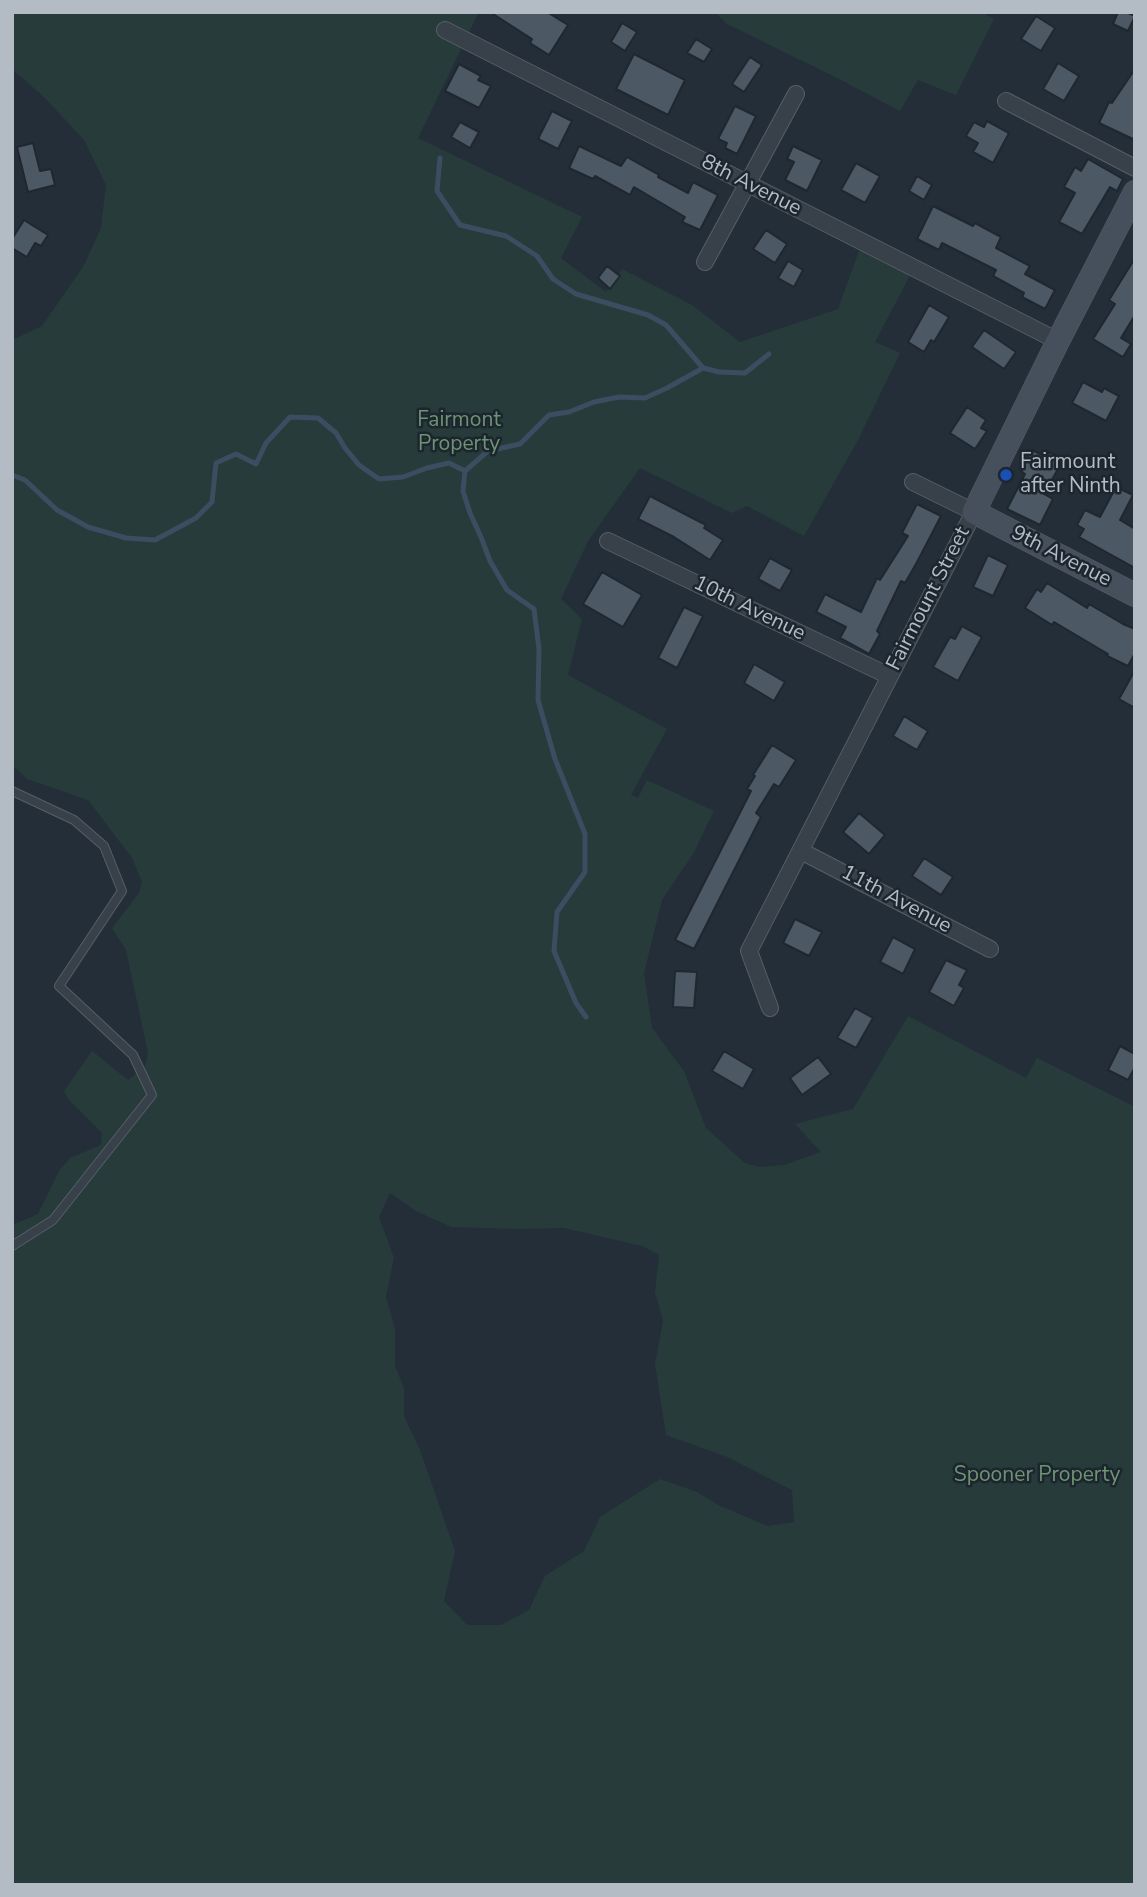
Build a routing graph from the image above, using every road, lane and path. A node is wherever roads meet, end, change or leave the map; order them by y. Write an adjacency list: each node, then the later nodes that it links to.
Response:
1 (445, 30): 5 (street, 8th Avenue)
2 (796, 94): 5 (street)
3 (1006, 101): 4 (street)
4 (1135, 168)
5 (748, 184): 7 (street); 8 (street, 8th Avenue)
6 (1135, 192): 8 (street, Fairmount Street)
7 (705, 262)
8 (1058, 341): 10 (street, Fairmount Street)
9 (913, 482): 10 (street, 9th Avenue)
10 (974, 512): 12 (street, 9th Avenue); 13 (street, Fairmount Street)
11 (608, 541): 13 (street, 10th Avenue)
12 (1135, 595)
13 (889, 676): 15 (street, Fairmount Street)
14 (12, 791): 18 (lane)
15 (801, 850): 16 (street, 11th Avenue); 17 (street, Fairmount Street)
16 (990, 949)
17 (770, 1008)
18 (12, 1247)

